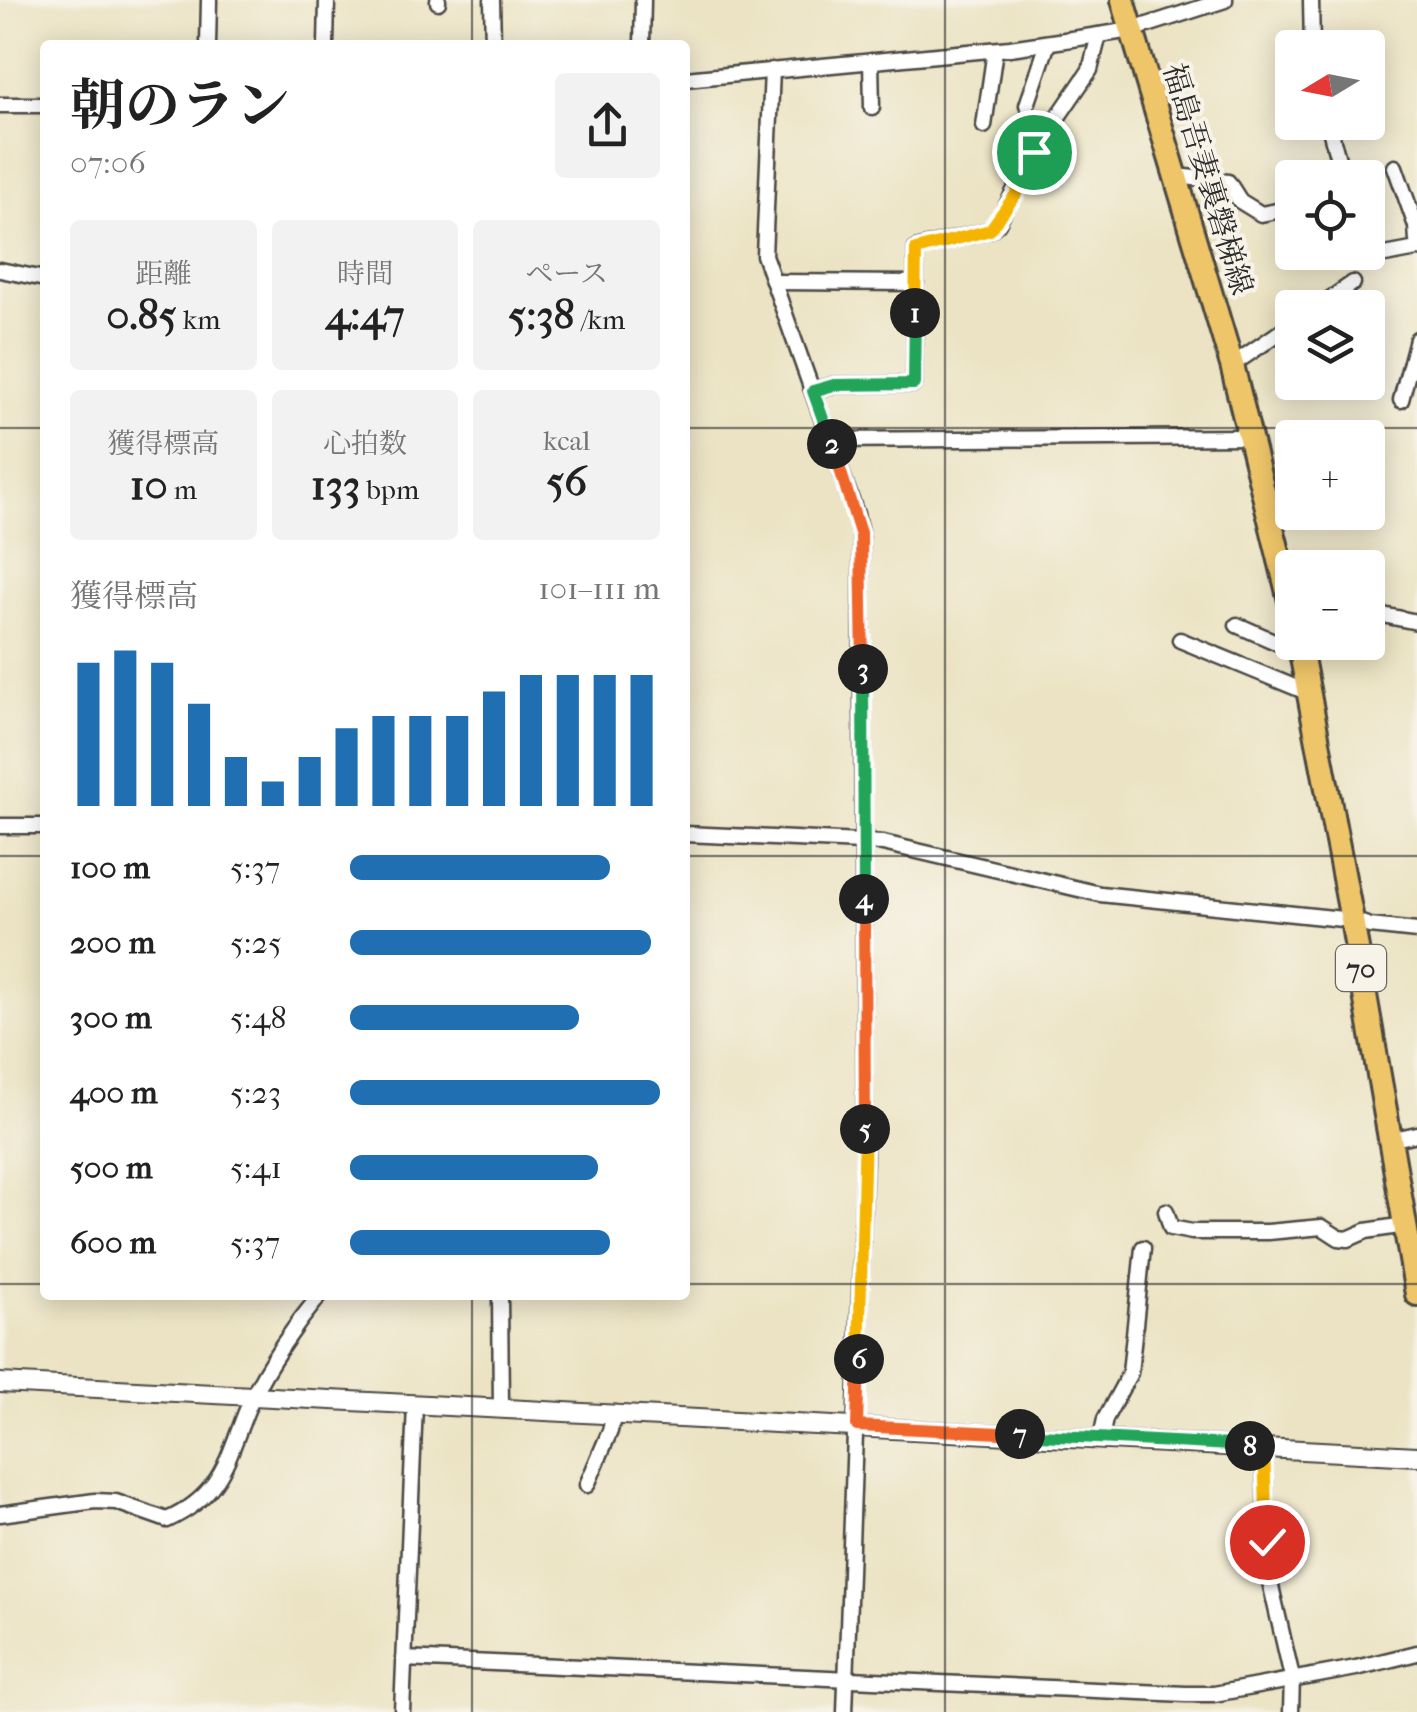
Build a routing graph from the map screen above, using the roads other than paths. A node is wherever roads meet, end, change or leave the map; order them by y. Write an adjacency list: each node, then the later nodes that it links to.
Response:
1 (209, 0): 11 (street)
2 (327, 0): 12 (street)
3 (492, 0): 13 (street)
4 (643, 0): 14 (street)
5 (1123, 0): 8 (main road, 福島吾妻裏磐梯線)
6 (1225, 0): 8 (street)
7 (1311, 0): 9 (street)
8 (1132, 30): 10 (street); 26 (main road, 福島吾妻裏磐梯線)
9 (1312, 30)
10 (1099, 36): 15 (street); 34 (street)
11 (208, 40)
12 (326, 40)
13 (493, 40)
14 (642, 40)
15 (1048, 43): 16 (street); 22 (street)
16 (995, 50): 17 (street); 24 (street)
17 (871, 61): 18 (street); 23 (street)
18 (772, 70): 19 (street); 33 (street)
19 (690, 78)
20 (0, 105): 21 (street)
21 (40, 105)
22 (1027, 106)
23 (872, 108)
24 (984, 126)
25 (1395, 167): 28 (street)
26 (1177, 176): 27 (street); 39 (main road, 福島吾妻裏磐梯線)
27 (1275, 211)
28 (1417, 240)
29 (1417, 249): 30 (street)
30 (1385, 255)
31 (0, 270): 32 (street)
32 (40, 279)
33 (774, 282): 34 (street); 40 (street)
34 (916, 283): 40 (street)
35 (1353, 284): 36 (street)
36 (1344, 290)
37 (1275, 336): 39 (street)
38 (1417, 340): 41 (street)
39 (1232, 365): 42 (main road, 福島吾妻裏磐梯線)
40 (813, 391): 43 (street)
41 (1401, 400)
42 (1249, 437): 43 (street); 44 (main road, 福島吾妻裏磐梯線)
43 (830, 440): 55 (street)
44 (1278, 550)
45 (1385, 615): 46 (street)
46 (1417, 622)
47 (1236, 625): 48 (street)
48 (1275, 639)
49 (1180, 640): 51 (street)
50 (1302, 660): 51 (main road, 70)
51 (1309, 693): 56 (main road, 70)
52 (0, 826): 53 (street)
53 (40, 826)
54 (690, 834): 55 (street)
55 (864, 842): 56 (street); 71 (street)
56 (1352, 920): 57 (street); 59 (main road, 70)
57 (1417, 931)
58 (1417, 1134): 59 (street)
59 (1390, 1140): 61 (main road, 70)
60 (1166, 1211): 61 (street)
61 (1405, 1225): 63 (main road, 70)
62 (1144, 1248): 72 (street)
63 (1417, 1294)
64 (317, 1300): 67 (street)
65 (500, 1300): 69 (street)
66 (0, 1384): 67 (street)
67 (253, 1396): 68 (street); 76 (street)
68 (415, 1405): 69 (street); 78 (street)
69 (501, 1409): 70 (street)
70 (614, 1413): 71 (street); 75 (street)
71 (857, 1426): 72 (street); 80 (street)
72 (1101, 1438): 73 (street)
73 (1264, 1447): 74 (street); 79 (street)
74 (1417, 1456)
75 (587, 1485)
76 (0, 1514)
77 (1417, 1653): 79 (street)
78 (404, 1659): 80 (street); 81 (street)
79 (1292, 1677): 80 (street); 83 (street)
80 (847, 1679): 82 (street)
81 (402, 1712)
82 (845, 1712)
83 (1291, 1712)

